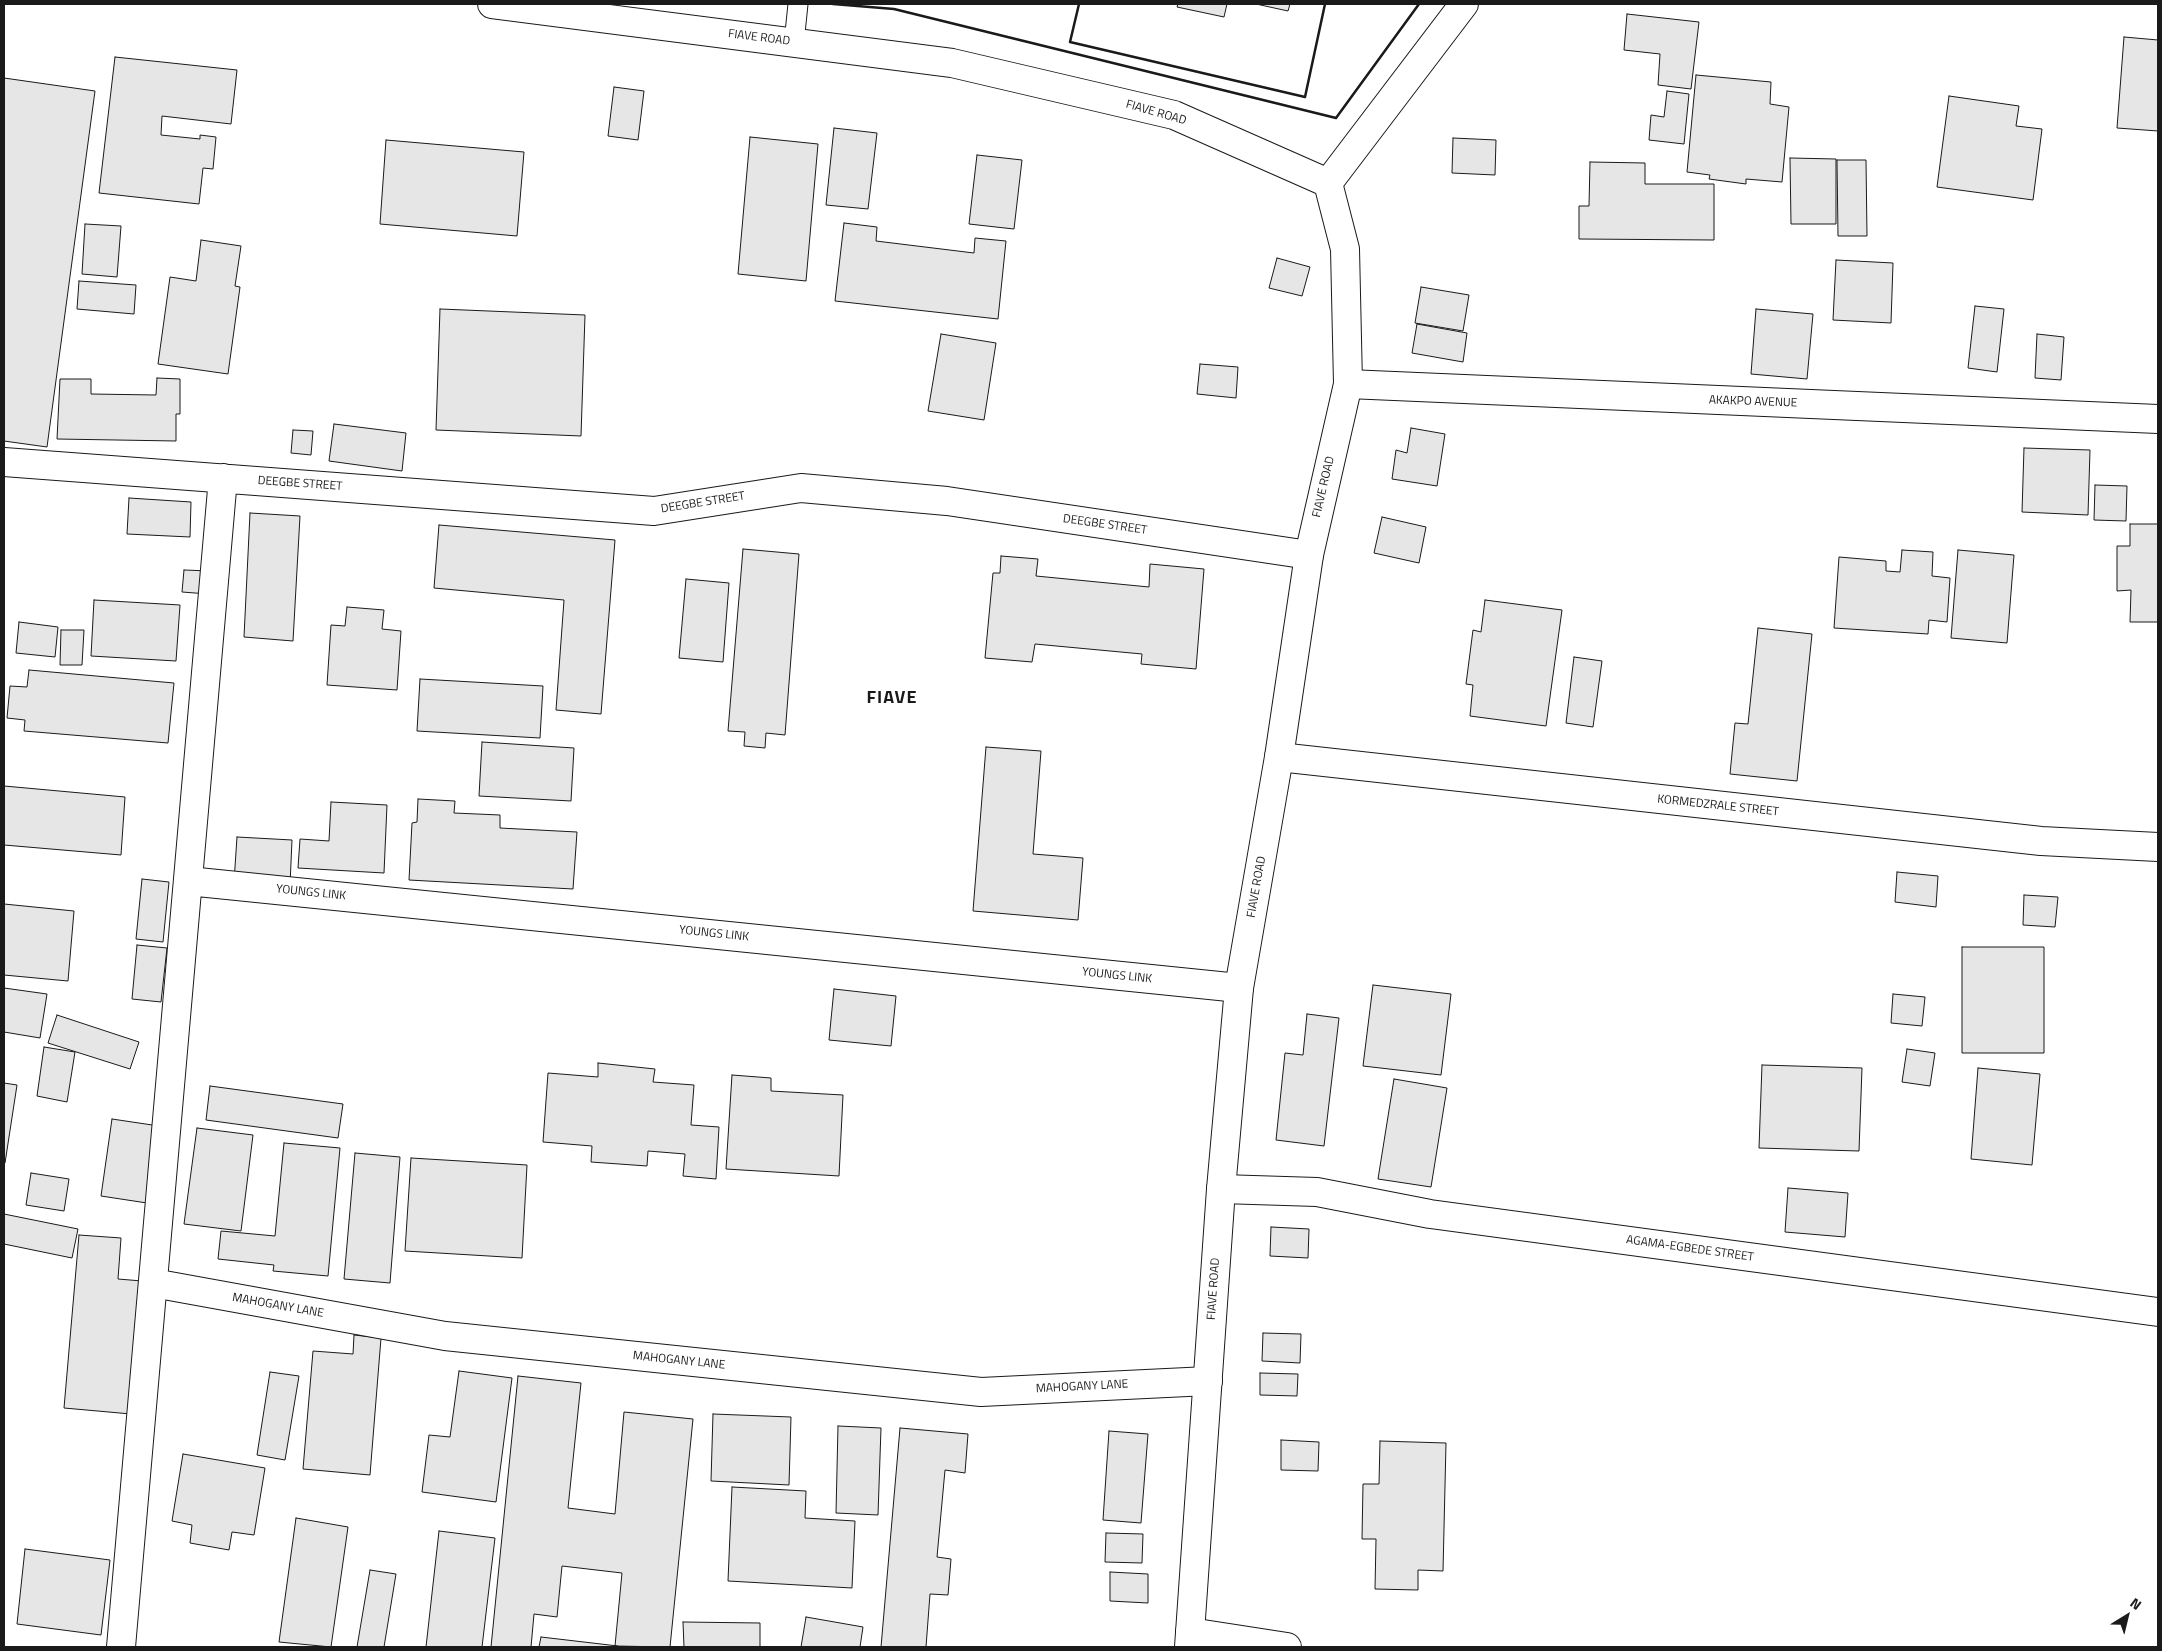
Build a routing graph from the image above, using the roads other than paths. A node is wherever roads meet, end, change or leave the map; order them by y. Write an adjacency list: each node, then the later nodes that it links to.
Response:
1 (492, 4): 4 (street, FIAVE ROAD)
2 (798, 4): 4 (lane)
3 (1464, 4): 5 (street)
4 (794, 43): 5 (street, FIAVE ROAD)
5 (1328, 183): 6 (street, FIAVE ROAD)
6 (1348, 384): 7 (street, AKAKPO AVENUE); 10 (street, FIAVE ROAD)
7 (2158, 420)
8 (4, 462): 9 (street, DEEGBE STREET)
9 (223, 478): 10 (street, DEEGBE STREET); 13 (street)
10 (1309, 556): 11 (street, FIAVE ROAD)
11 (1279, 757): 12 (street, KORMEDZRALE STREET); 14 (street, FIAVE ROAD)
12 (2158, 847)
13 (188, 881): 14 (street, YOUNGS LINK); 16 (street)
14 (1239, 988): 15 (street, FIAVE ROAD)
15 (1221, 1189): 17 (street, AGAMA-EGBEDE STREET); 18 (street, FIAVE ROAD)
16 (153, 1283): 18 (street, MAHOGANY LANE); 20 (street)
17 (2158, 1312)
18 (1208, 1381): 19 (street, FIAVE ROAD)
19 (1190, 1640): 21 (street)
20 (122, 1647)
21 (1288, 1647)

